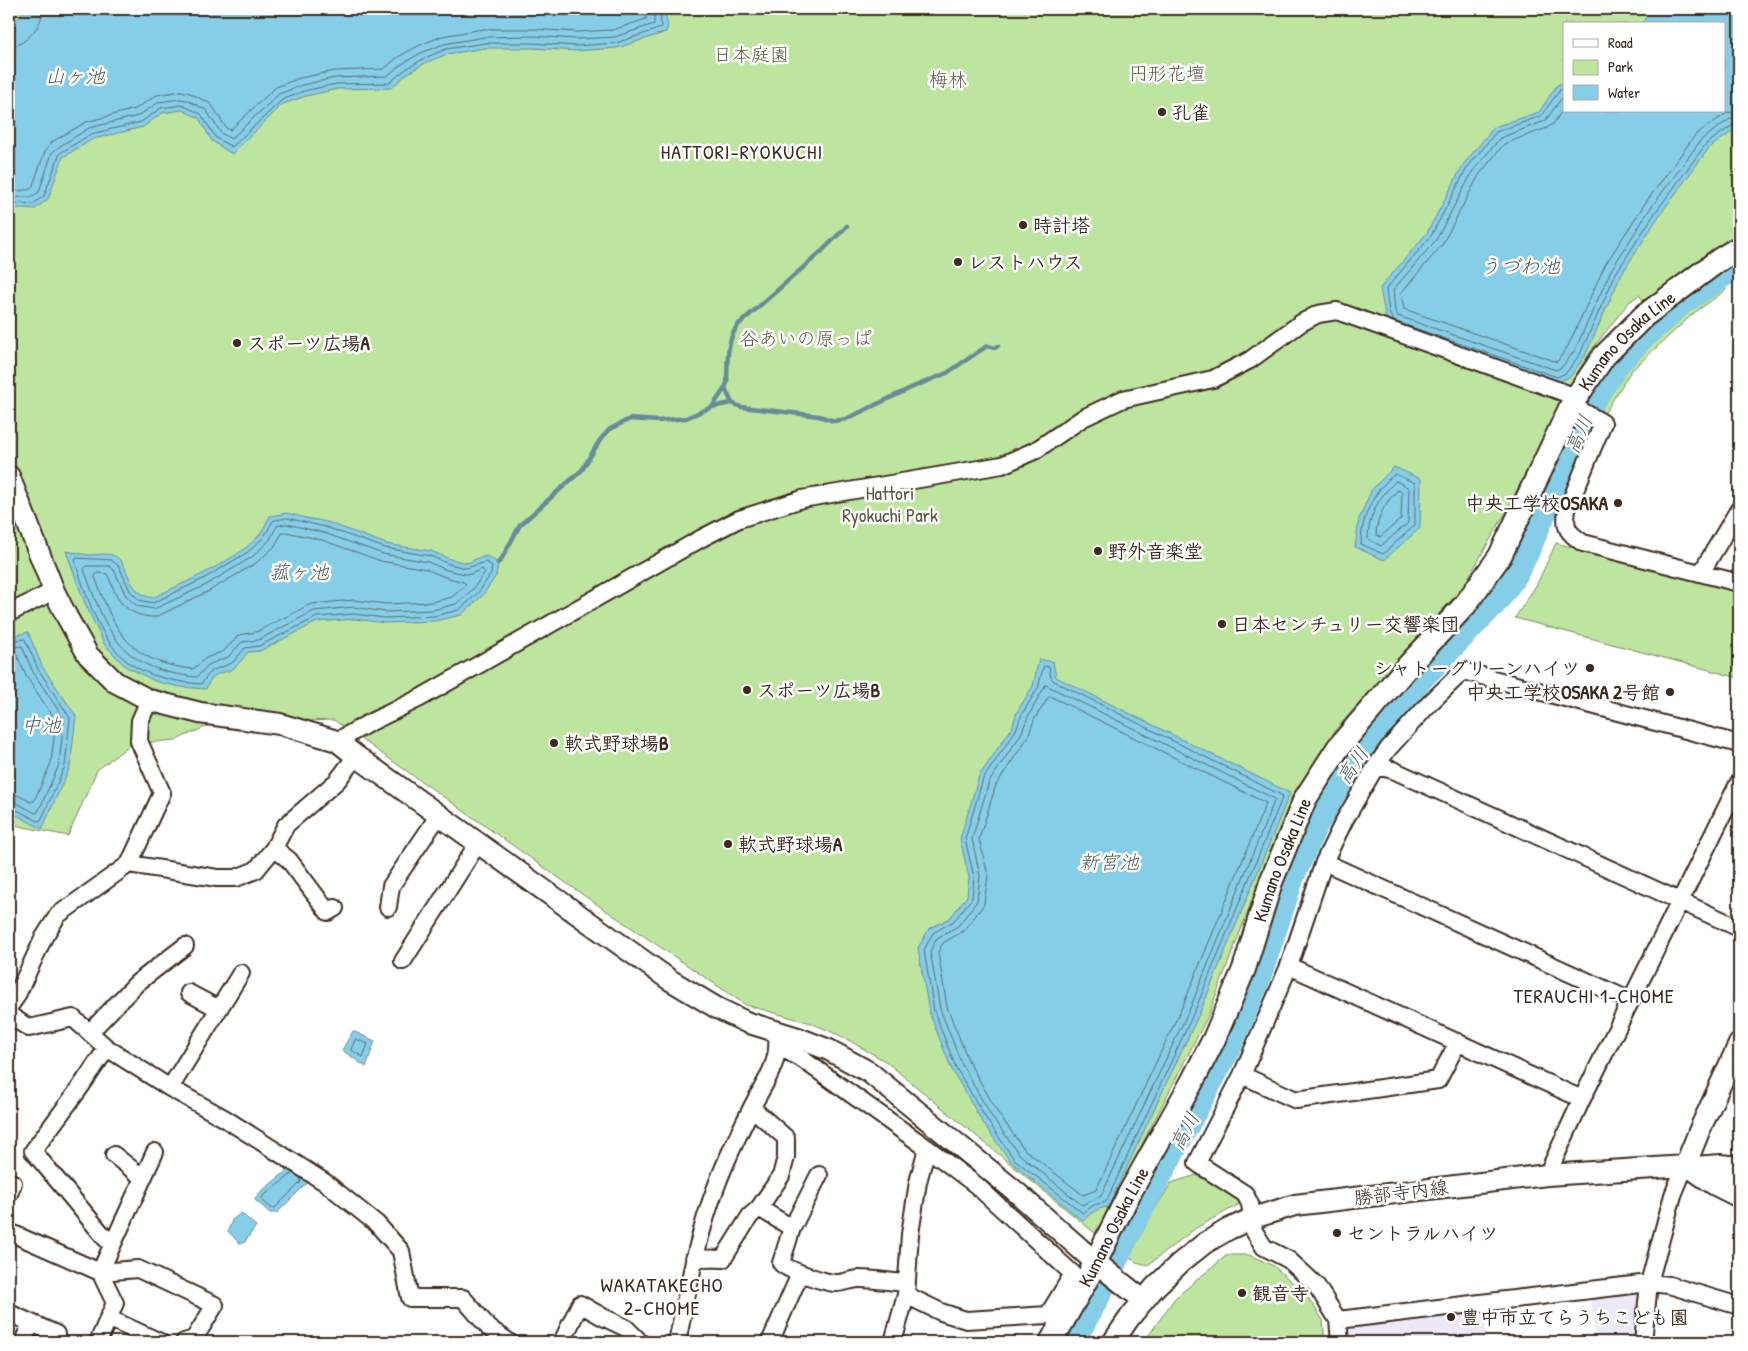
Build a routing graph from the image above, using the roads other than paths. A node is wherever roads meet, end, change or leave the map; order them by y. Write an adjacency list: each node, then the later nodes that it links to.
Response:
1 (1739, 248): 2 (main road, Kumano Osaka Line)
2 (1582, 409): 5 (street); 10 (street); 60 (main road, Kumano Osaka Line)
3 (9, 476): 7 (street)
4 (1739, 508): 5 (street)
5 (1702, 573): 6 (street)
6 (1739, 583)
7 (54, 591): 8 (street); 9 (street)
8 (9, 613)
9 (148, 700): 10 (street); 19 (street)
10 (337, 741): 12 (street)
11 (1739, 744): 13 (street)
12 (356, 756): 15 (street); 17 (street)
13 (1376, 766): 18 (street); 20 (street)
14 (1739, 782): 20 (street)
15 (439, 815): 16 (street); 21 (street)
16 (478, 843): 25 (street); 34 (street)
17 (274, 848): 19 (street); 22 (street)
18 (1324, 862): 26 (street); 29 (street)
19 (129, 864): 30 (street)
20 (1681, 901): 23 (street); 29 (street)
21 (388, 907)
22 (336, 908)
23 (1739, 928)
24 (185, 946): 33 (street)
25 (403, 961)
26 (1289, 966): 35 (street); 38 (street)
27 (241, 972): 31 (street)
28 (189, 992): 31 (street)
29 (1631, 1001): 40 (street)
30 (9, 1007)
31 (219, 1009): 39 (street)
32 (9, 1015): 33 (street)
33 (90, 1032): 37 (street)
34 (777, 1039): 41 (street); 42 (street); 51 (street)
35 (1458, 1042): 38 (street); 40 (street)
36 (1739, 1046): 46 (street)
37 (107, 1048): 39 (street); 58 (street)
38 (1242, 1075): 55 (street)
39 (170, 1088): 76 (street)
40 (1582, 1099): 47 (street)
41 (752, 1108): 54 (street); 59 (street)
42 (927, 1148): 53 (street); 64 (street)
43 (155, 1152): 49 (street)
44 (114, 1155): 49 (street)
45 (1739, 1165): 46 (street)
46 (1685, 1166): 47 (street, 勝部寺内線); 50 (street, 勝部寺内線); 52 (street); 63 (street)
47 (1548, 1174): 55 (street, 勝部寺内線)
48 (818, 1175): 56 (street)
49 (143, 1178): 58 (street)
50 (1739, 1180)
51 (1015, 1191): 53 (street); 60 (street)
52 (1739, 1199)
53 (1000, 1206): 64 (street)
54 (759, 1208): 56 (street); 59 (street)
55 (1252, 1218): 65 (street, 勝部寺内線); 69 (street)
56 (792, 1228): 62 (street)
57 (9, 1232): 61 (street)
58 (112, 1246): 61 (street)
59 (694, 1258): 79 (street)
60 (1094, 1261): 65 (street); 82 (main road, Kumano Osaka Line)
61 (100, 1272): 68 (street); 75 (street)
62 (800, 1274): 64 (street); 80 (street)
63 (1649, 1283): 66 (street); 69 (street); 85 (street)
64 (906, 1289): 81 (street)
65 (1143, 1300): 83 (street, 勝部寺内線)
66 (1739, 1306)
67 (9, 1313): 70 (street)
68 (108, 1318): 73 (street); 74 (street)
69 (1338, 1320): 84 (street)
70 (31, 1323): 71 (street); 72 (street)
71 (56, 1334)
72 (23, 1342)
73 (98, 1342)
74 (160, 1342)
75 (184, 1342)
76 (509, 1342)
77 (562, 1342): 78 (street)
78 (640, 1342)
79 (677, 1342)
80 (770, 1342)
81 (893, 1342)
82 (1051, 1342)
83 (1113, 1342)
84 (1340, 1342)
85 (1643, 1342)

